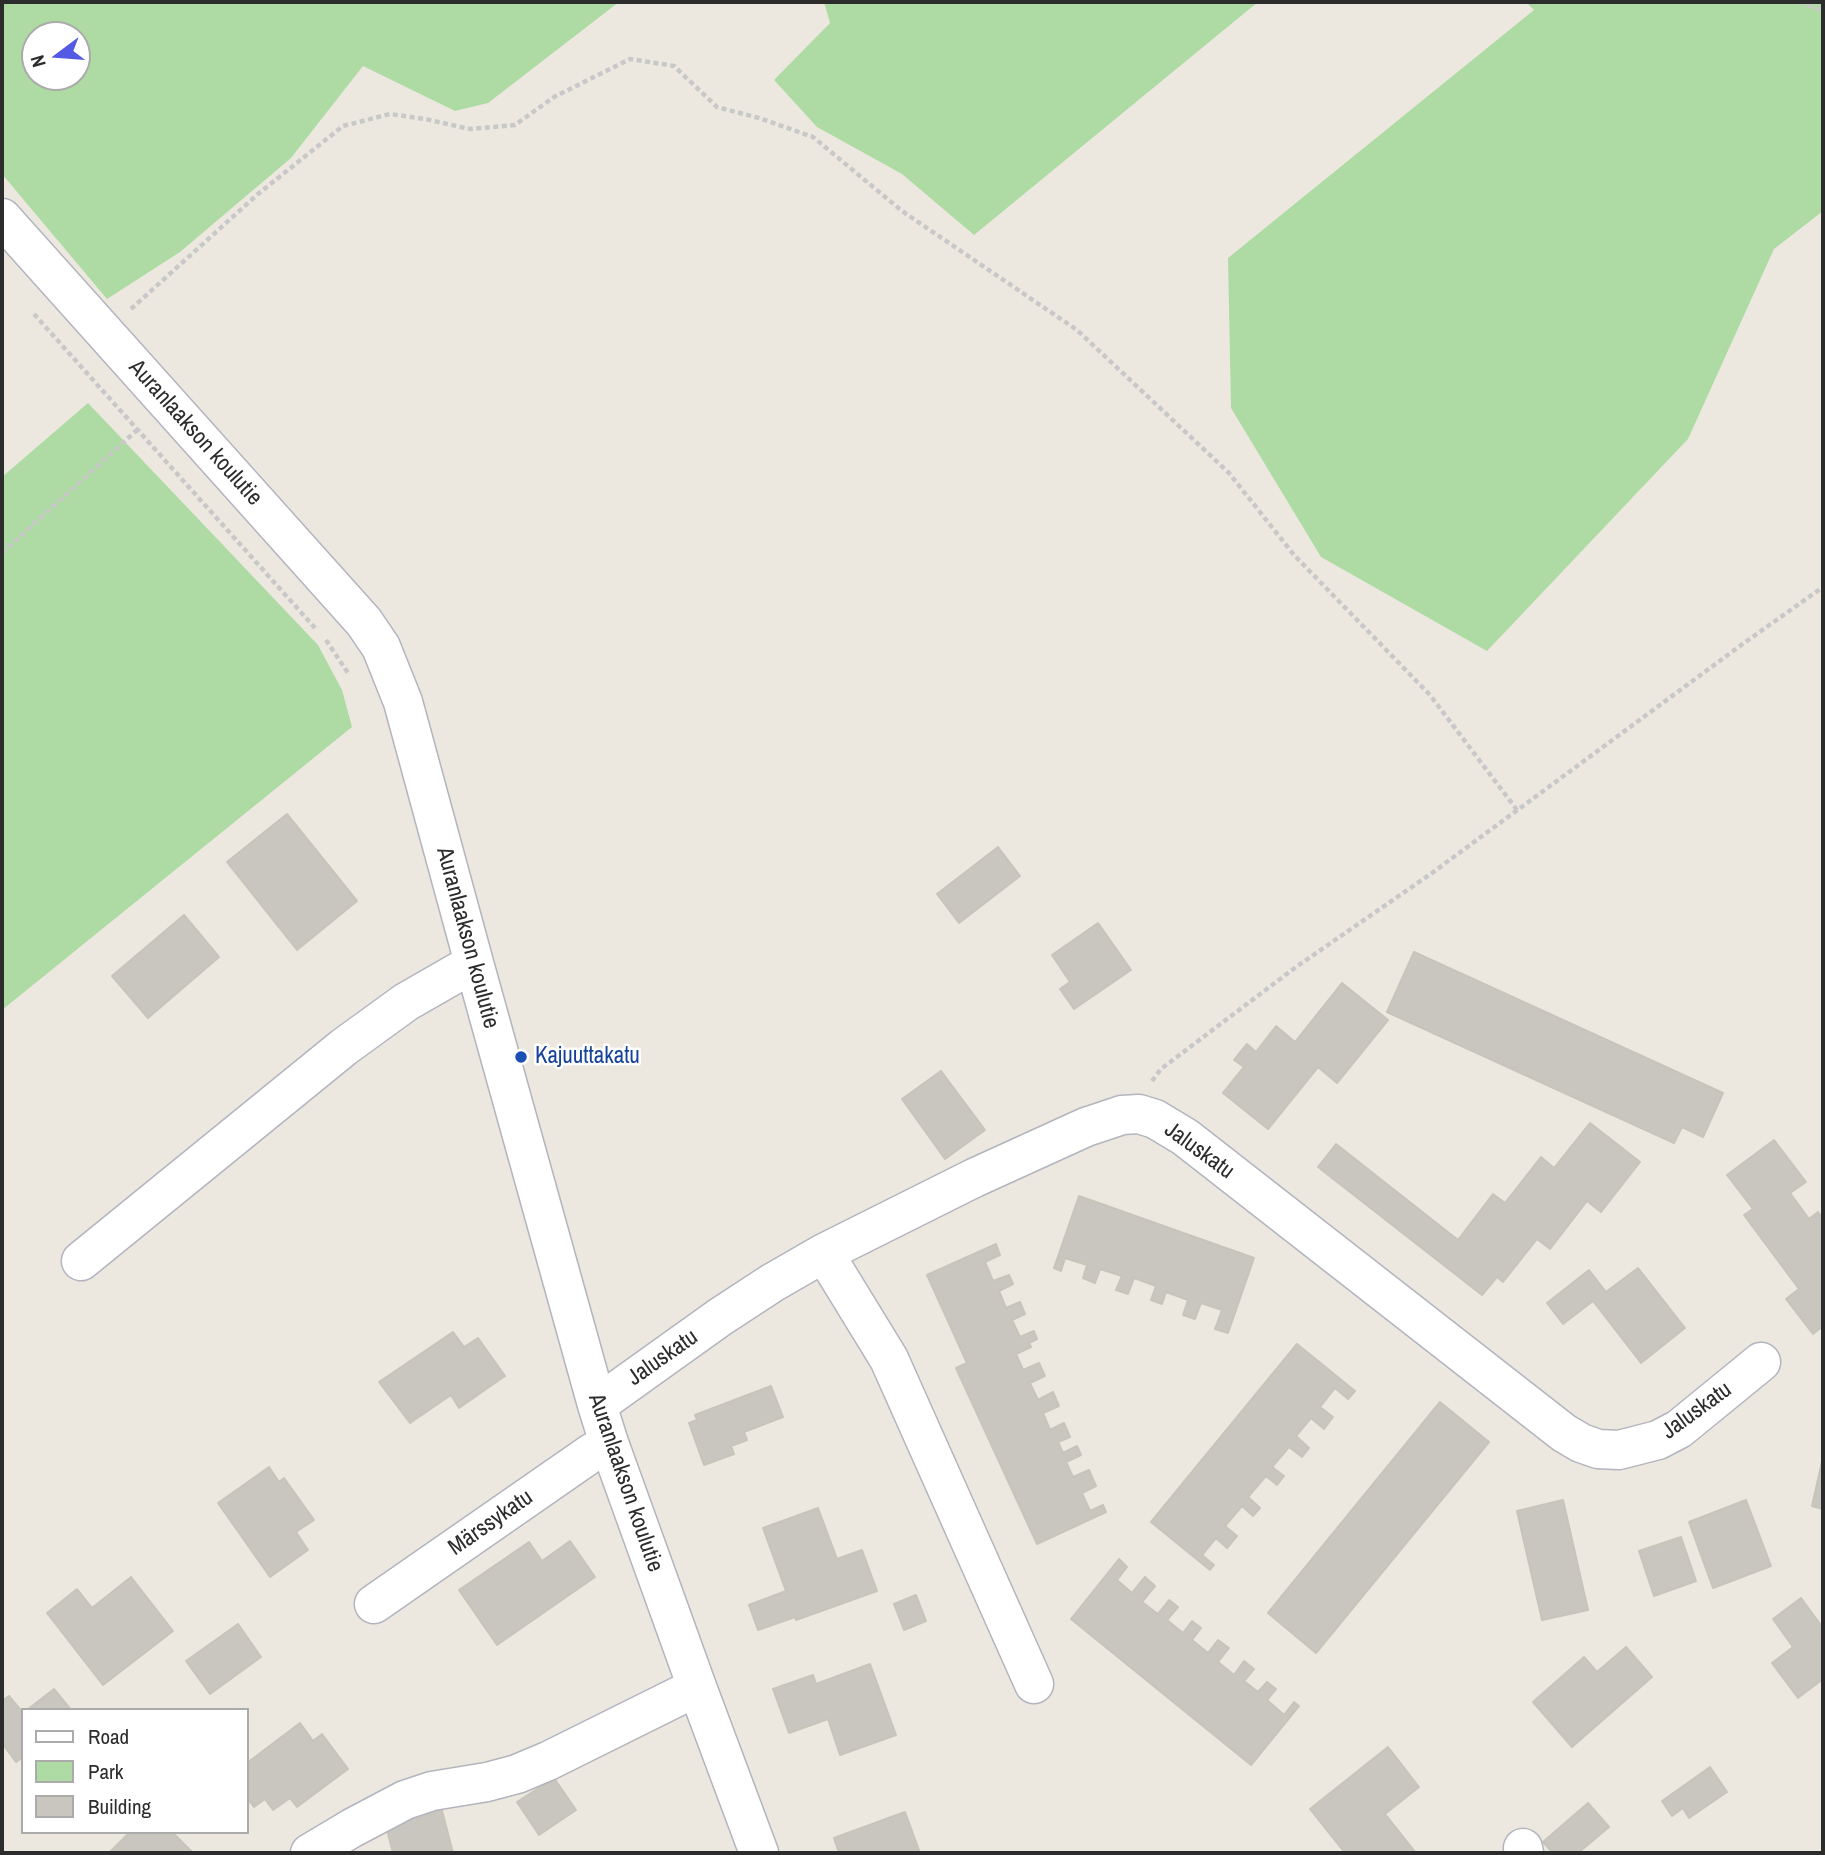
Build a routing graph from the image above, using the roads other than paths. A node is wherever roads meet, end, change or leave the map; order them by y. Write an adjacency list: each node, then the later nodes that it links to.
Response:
1 (2, 218): 2 (street, Auranlaakson koulutie)
2 (474, 963): 4 (street); 6 (street, Auranlaakson koulutie)
3 (824, 1253): 5 (street, Jaluskatu); 6 (street, Jaluskatu); 9 (street)
4 (81, 1261)
5 (1761, 1362)
6 (597, 1405): 7 (street, Auranlaakson koulutie)
7 (610, 1443): 8 (street, Märssykatu); 10 (street, Auranlaakson koulutie)
8 (374, 1604)
9 (1034, 1684)
10 (697, 1688): 11 (street); 12 (street, Auranlaakson koulutie)
11 (310, 1853)
12 (759, 1853)

